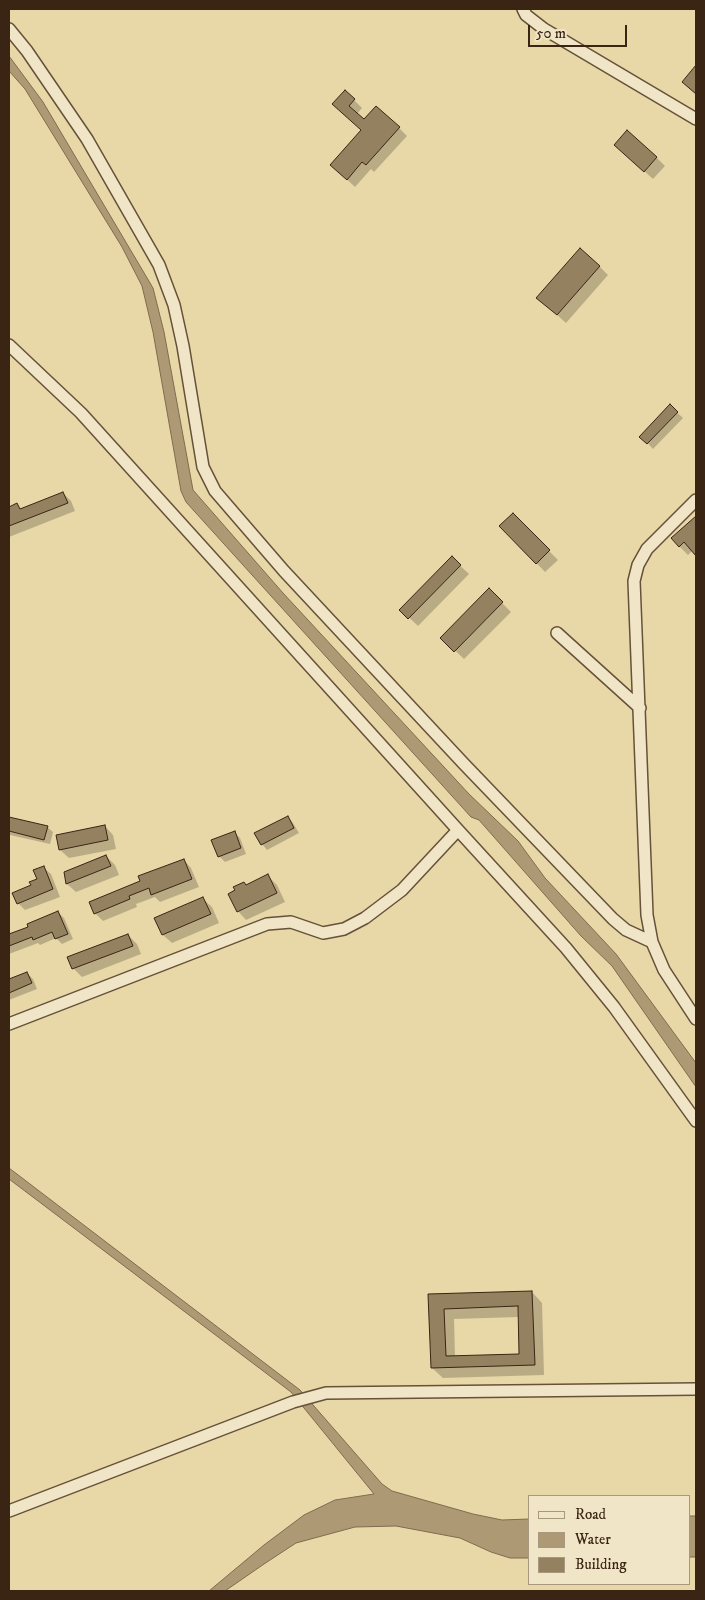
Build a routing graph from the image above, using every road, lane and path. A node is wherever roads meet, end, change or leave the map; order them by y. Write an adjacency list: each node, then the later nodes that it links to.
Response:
1 (523, 9): 3 (street)
2 (9, 29): 9 (street)
3 (696, 119)
4 (9, 345): 8 (street)
5 (696, 500): 7 (street)
6 (557, 633): 7 (street)
7 (640, 708): 9 (street)
8 (458, 830): 11 (street); 12 (street)
9 (652, 942): 10 (street)
10 (696, 1019)
11 (9, 1024)
12 (696, 1121)
13 (696, 1389): 14 (street)
14 (9, 1511)

